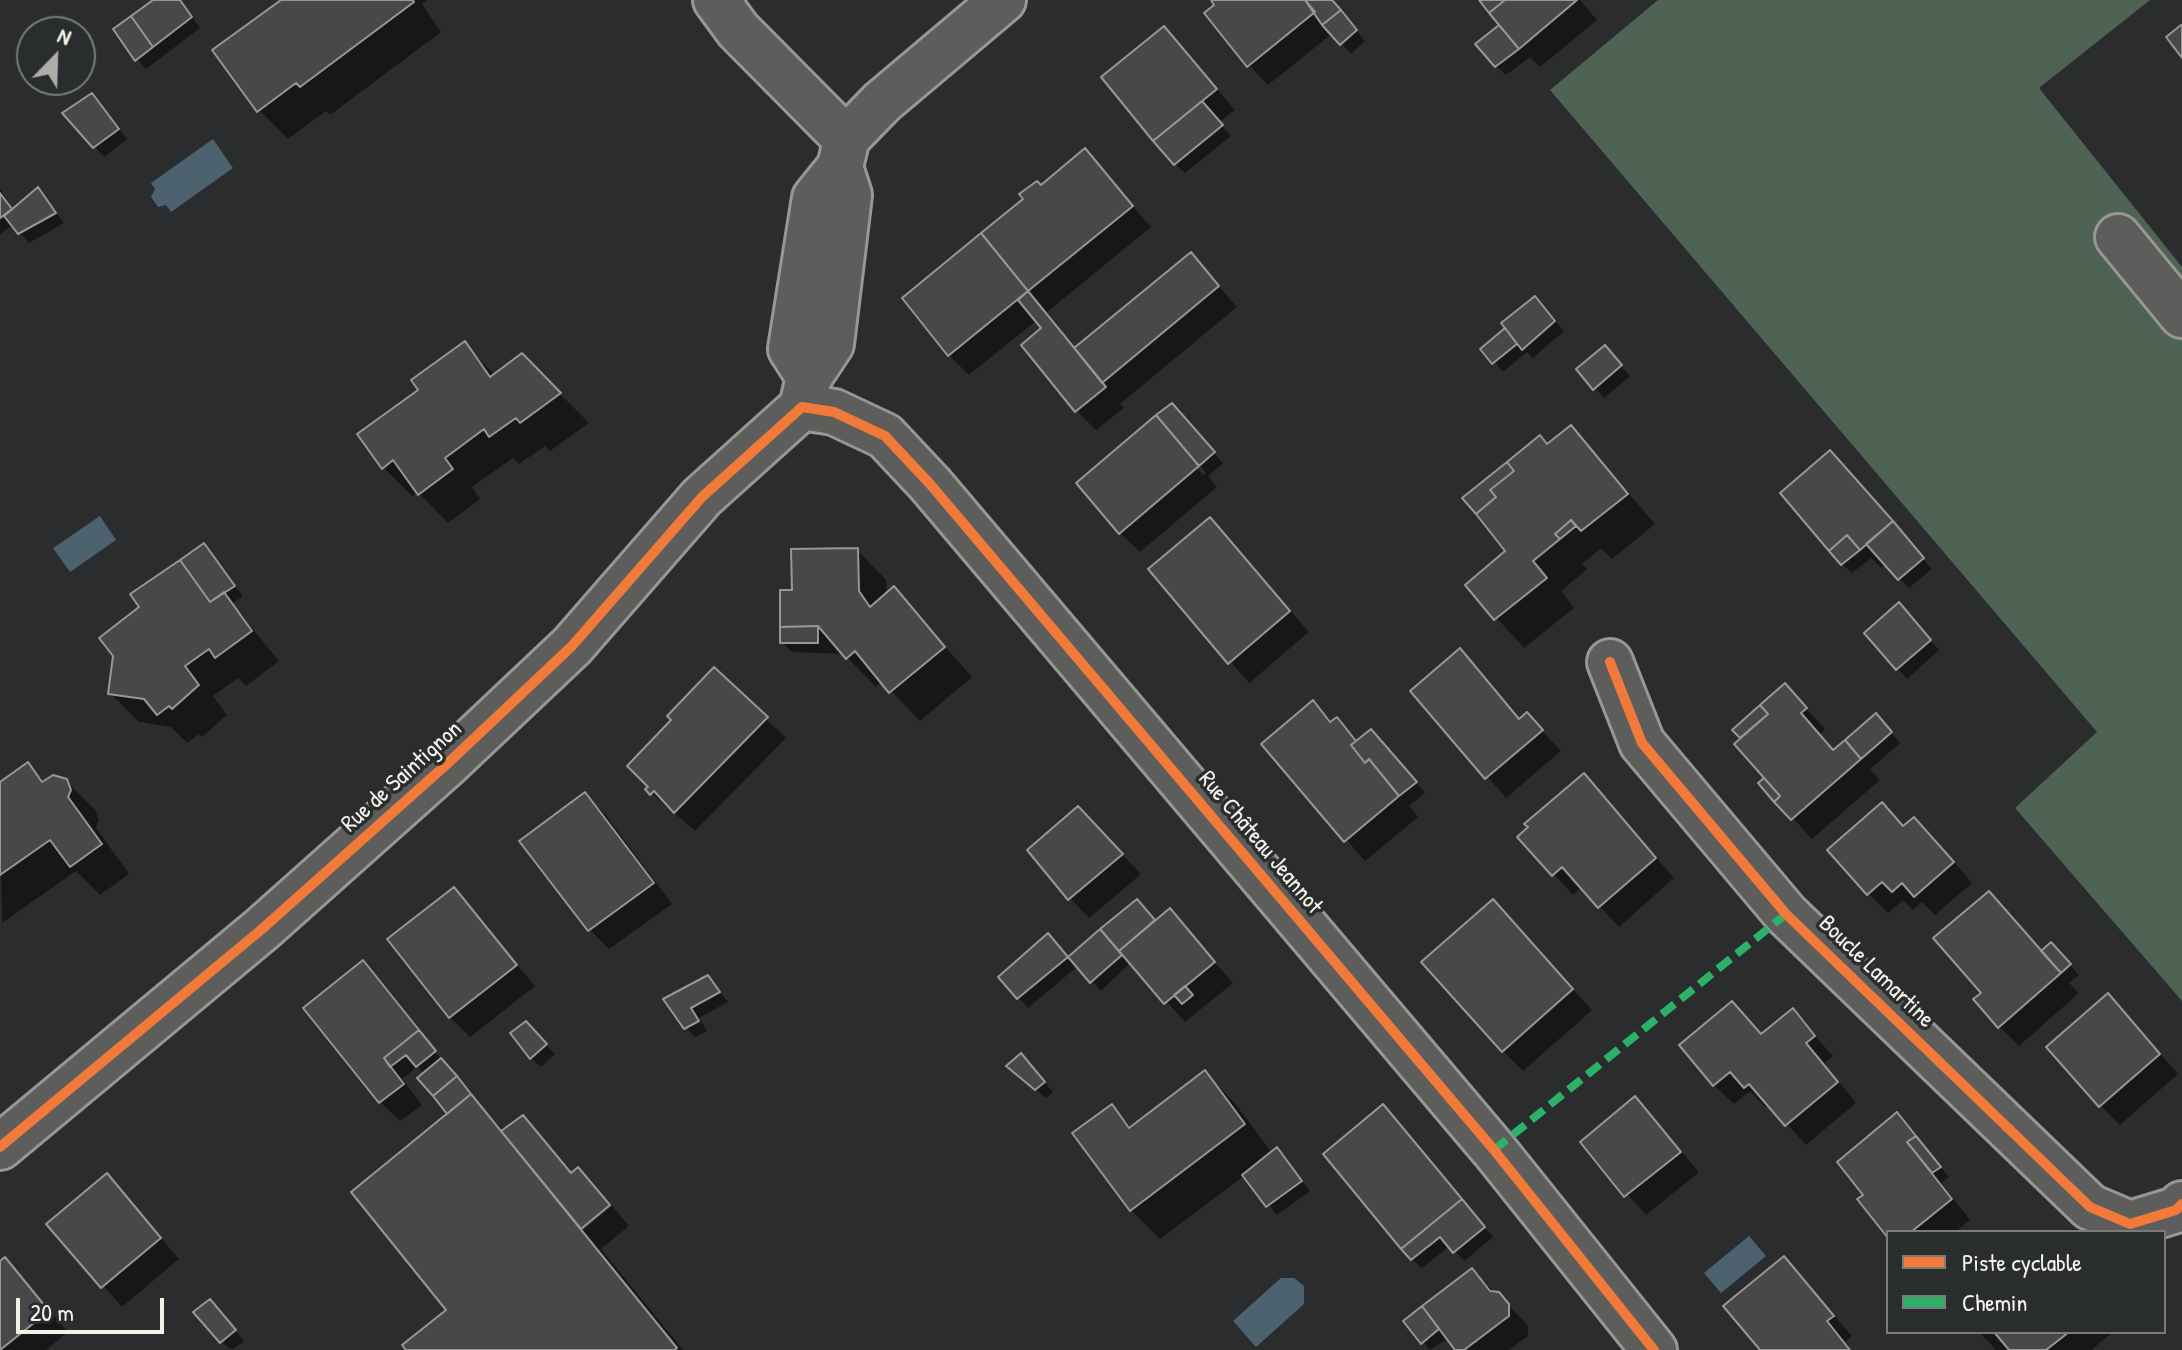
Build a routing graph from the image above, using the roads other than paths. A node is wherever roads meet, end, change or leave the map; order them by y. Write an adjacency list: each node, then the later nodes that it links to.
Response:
1 (716, 0): 3 (street)
2 (1003, 0): 3 (street)
3 (843, 153): 6 (street, Rue de Saintignon)
4 (2118, 237): 5 (street)
5 (2182, 315)
6 (806, 392): 8 (street, Rue de Saintignon); 10 (street, Rue Château Jeannot)
7 (1610, 662): 9 (street, Boucle Lamartine)
8 (0, 1147)
9 (2182, 1204)
10 (1654, 1350)

